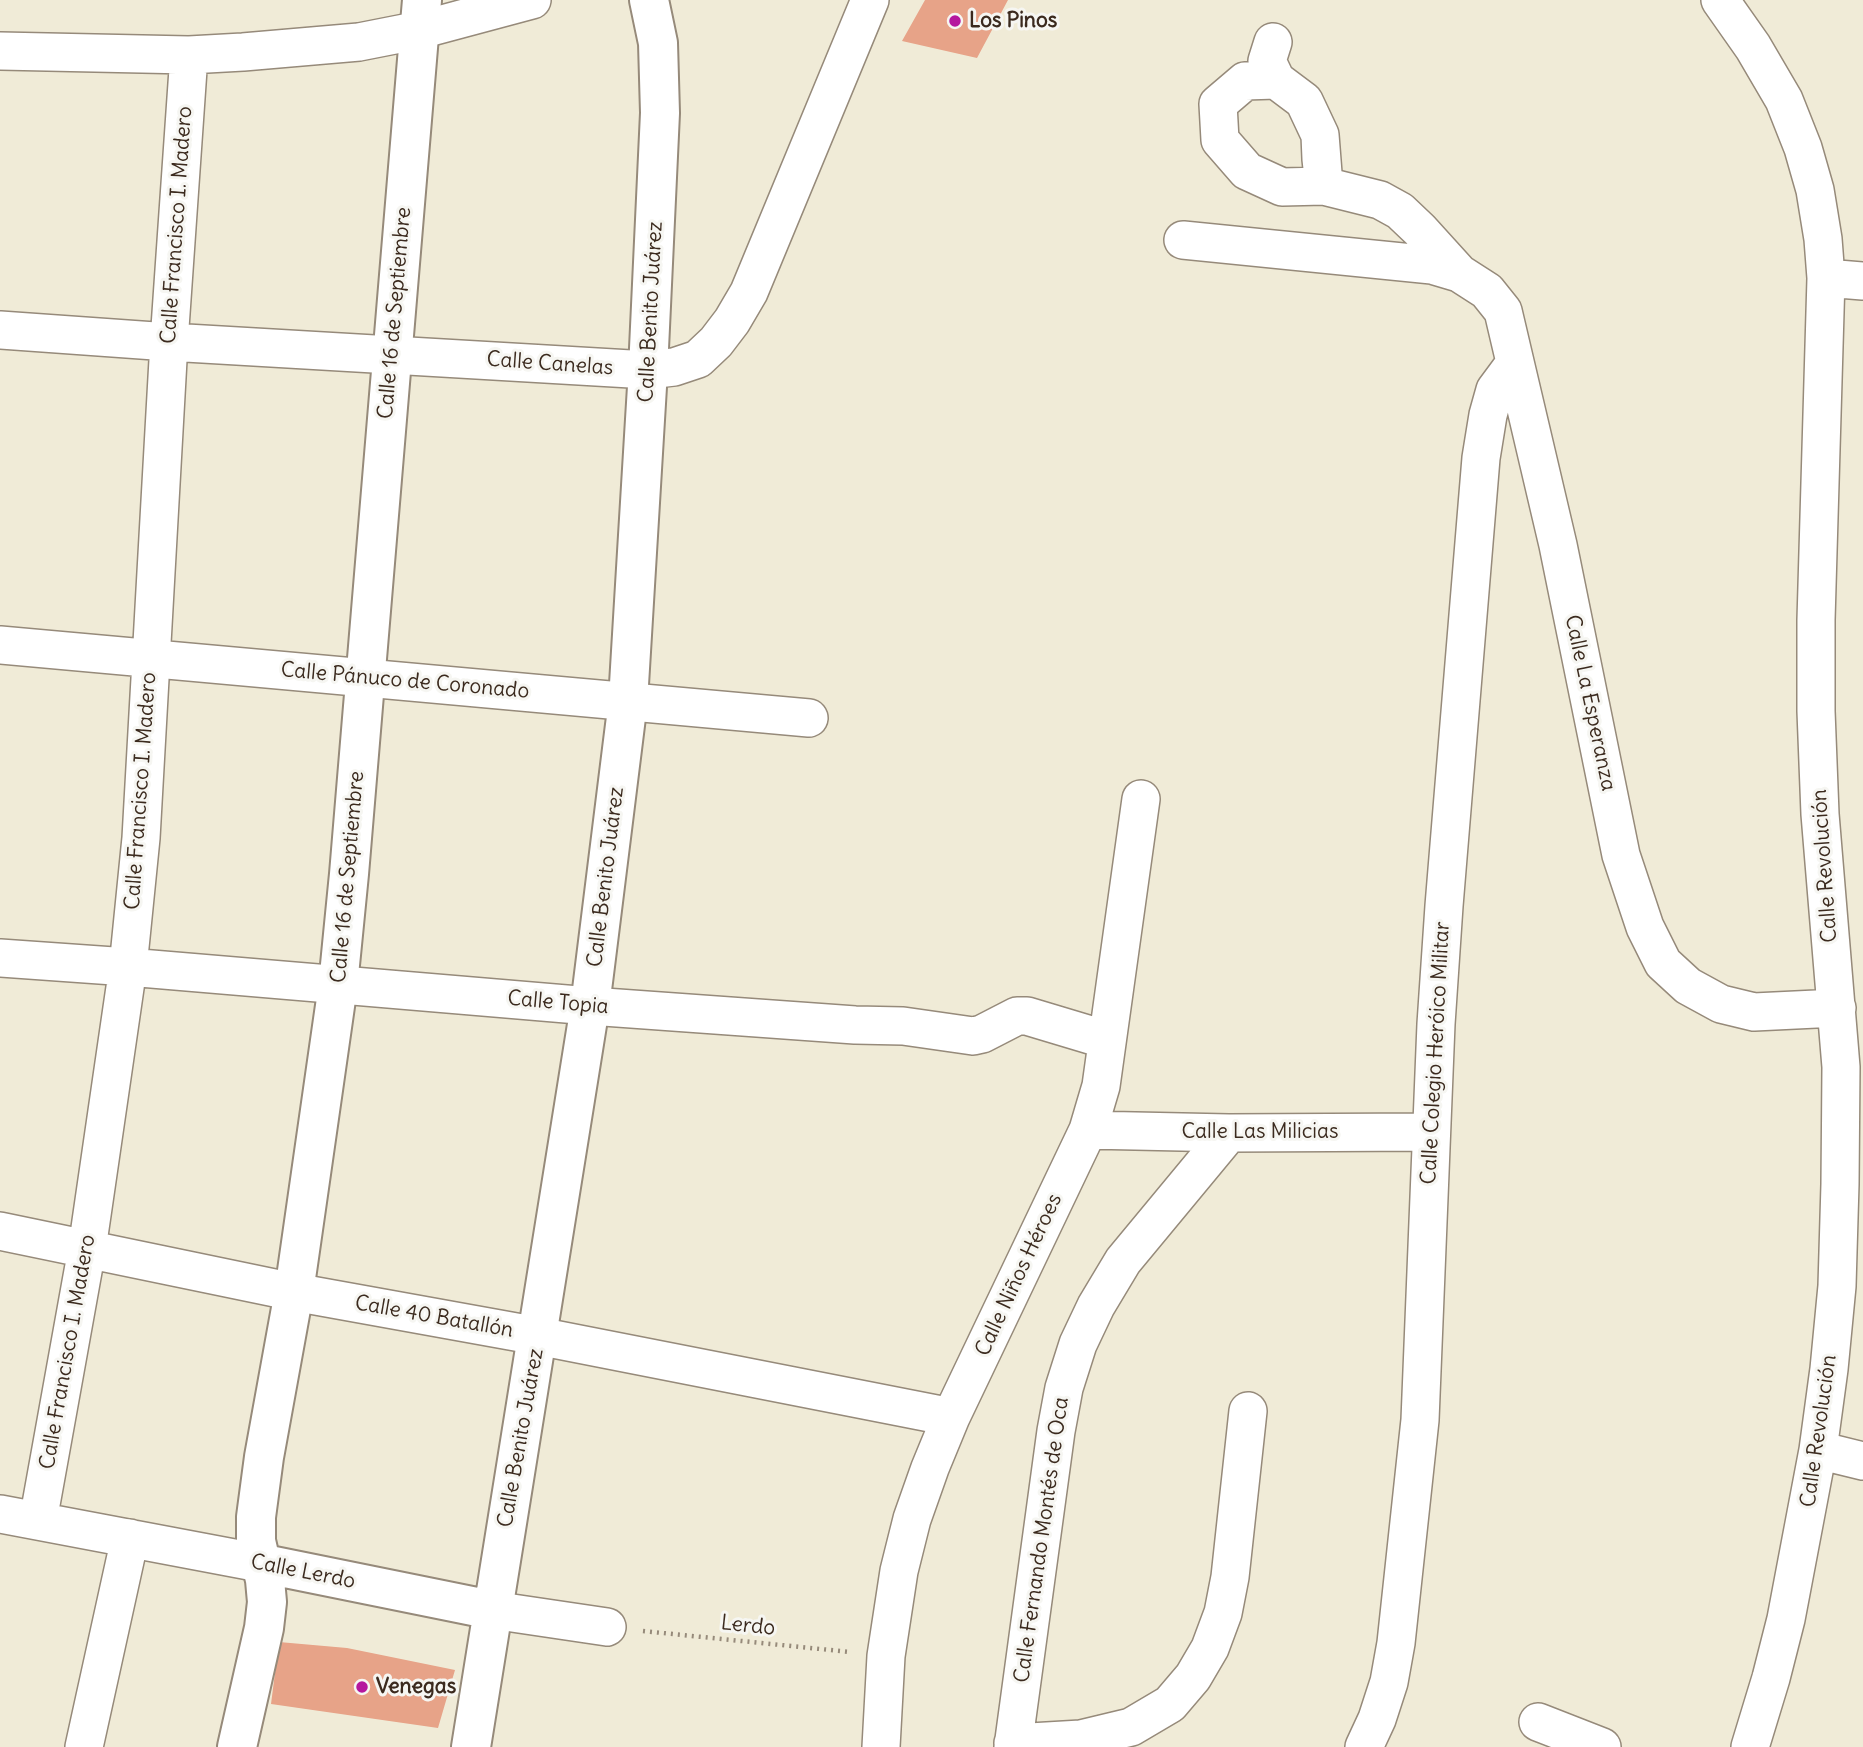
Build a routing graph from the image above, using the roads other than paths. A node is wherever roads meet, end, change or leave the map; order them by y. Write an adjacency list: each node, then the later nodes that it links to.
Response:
1 (532, 0): 5 (street)
2 (649, 0): 19 (street, Calle Benito Juárez)
3 (870, 0): 19 (street, Calle Canelas)
4 (1720, 0): 13 (street, Calle Revolución)
5 (421, 15): 8 (street); 17 (street, Calle 16 de Septiembre)
6 (1273, 42): 9 (street)
7 (0, 51): 8 (street)
8 (189, 55): 16 (street, Calle Francisco I. Madero)
9 (1276, 80): 10 (street); 10 (street)
10 (1324, 186): 12 (street)
11 (1183, 240): 12 (street)
12 (1459, 273): 18 (street, Calle La Esperanza)
13 (1826, 278): 14 (street); 30 (street, Calle Revolución)
14 (1863, 281)
15 (0, 330): 16 (street, Calle Canelas)
16 (169, 342): 17 (street, Calle Canelas); 21 (street, Calle Francisco I. Madero)
17 (391, 354): 19 (street, Calle Canelas); 22 (street, Calle 16 de Septiembre)
18 (1515, 363): 30 (street, Calle La Esperanza); 34 (street, Calle Colegio Heróico Militar)
19 (648, 370): 23 (street, Calle Benito Juárez)
20 (0, 645): 21 (street, Calle Pánuco de Coronado)
21 (150, 657): 22 (street, Calle Pánuco de Coronado); 27 (street, Calle Francisco I. Madero)
22 (366, 677): 23 (street, Calle Pánuco de Coronado); 28 (street, Calle 16 de Septiembre)
23 (628, 701): 24 (street, Calle Pánuco de Coronado); 29 (street, Calle Benito Juárez)
24 (809, 718)
25 (1141, 799): 31 (street, Calle Niños Héroes)
26 (0, 958): 27 (street, Calle Topia)
27 (128, 967): 28 (street, Calle Topia); 37 (street, Calle Francisco I. Madero)
28 (338, 985): 29 (street, Calle Topia); 38 (street, Calle 16 de Septiembre)
29 (590, 1006): 31 (street, Calle Topia); 39 (street, Calle Benito Juárez)
30 (1837, 1008): 32 (street, Calle Revolución)
31 (1107, 1040): 33 (street, Calle Niños Héroes)
32 (1852, 1069): 42 (street, Calle Revolución)
33 (1088, 1130): 35 (street, Calle Las Milicias); 41 (street, Calle Niños Héroes)
34 (1431, 1132): 35 (street, Calle Las Milicias); 56 (street, Calle Colegio Heróico Militar)
35 (1229, 1133): 51 (street, Calle Fernando Montés de Oca)
36 (0, 1231): 37 (street, Calle 40 Batallón)
37 (87, 1249): 38 (street, Calle 40 Batallón); 45 (street, Calle Francisco I. Madero)
38 (294, 1292): 39 (street, Calle 40 Batallón); 47 (street, Calle 16 de Septiembre)
39 (538, 1336): 41 (street, Calle 40 Batallón); 48 (street, Calle Benito Juárez)
40 (1248, 1411): 51 (street)
41 (951, 1417): 55 (street, Calle Niños Héroes)
42 (1818, 1450): 43 (street); 58 (street, Calle Revolución)
43 (1863, 1461)
44 (0, 1514): 45 (street, Calle Lerdo)
45 (38, 1521): 46 (street, Calle Lerdo)
46 (130, 1538): 47 (street, Calle Lerdo); 52 (street)
47 (260, 1563): 48 (street, Calle Lerdo); 53 (street, Calle 16 de Septiembre)
48 (492, 1610): 49 (street, Calle Lerdo); 54 (street, Calle Benito Juárez)
49 (607, 1627)
50 (1538, 1722): 57 (street)
51 (1013, 1745)
52 (84, 1747)
53 (237, 1747)
54 (471, 1747)
55 (881, 1747)
56 (1364, 1747)
57 (1602, 1747)
58 (1751, 1747)

